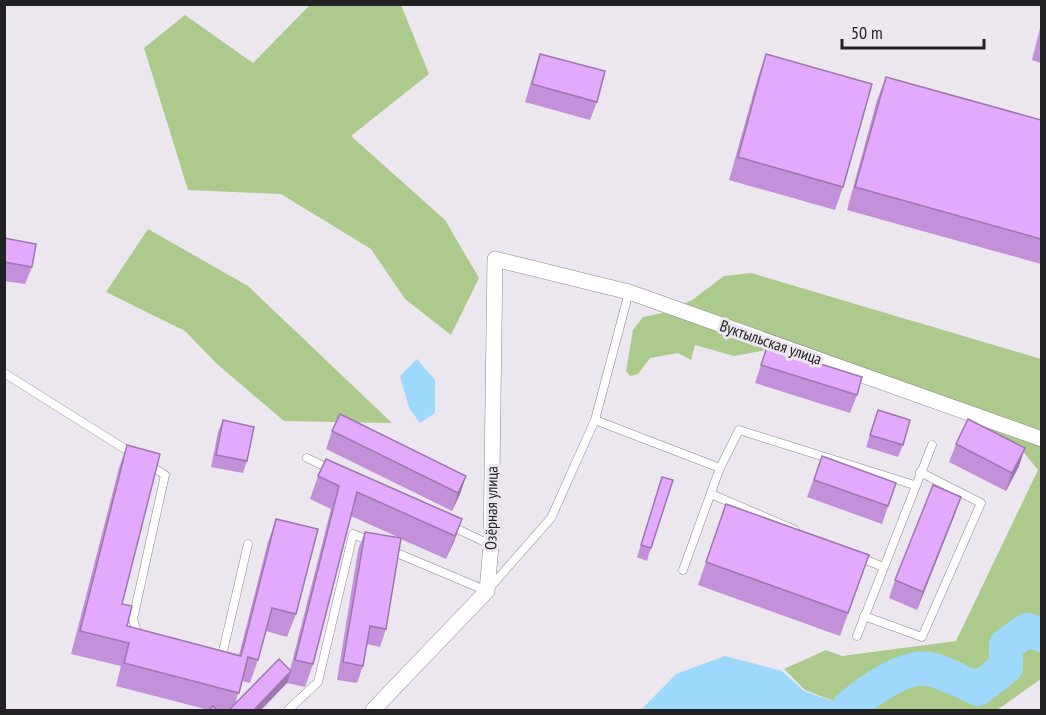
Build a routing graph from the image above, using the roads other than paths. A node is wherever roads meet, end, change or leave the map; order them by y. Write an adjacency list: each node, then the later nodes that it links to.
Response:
1 (495, 259): 2 (street, Вуктыльская улица); 17 (street, Озёрная улица)
2 (629, 292): 4 (lane); 5 (street, Вуктыльская улица)
3 (4, 373): 25 (lane)
4 (595, 420): 8 (lane); 22 (lane)
5 (1041, 439)
6 (932, 445): 9 (lane)
7 (308, 458): 10 (lane)
8 (720, 468): 11 (lane); 12 (lane)
9 (920, 472): 11 (lane); 23 (lane)
10 (340, 473)
11 (914, 485): 20 (lane)
12 (711, 494): 14 (lane); 21 (lane)
13 (437, 519): 17 (lane)
14 (808, 535)
15 (374, 543): 27 (lane)
16 (248, 544): 26 (lane)
17 (491, 545): 22 (street, Озёрная улица)
18 (384, 547): 22 (lane)
19 (851, 553): 20 (lane)
20 (883, 567): 23 (lane)
21 (683, 570)
22 (487, 591): 28 (street)
23 (864, 616): 24 (lane)
24 (857, 636)
25 (140, 644)
26 (208, 662)
27 (288, 711)
28 (373, 711)

